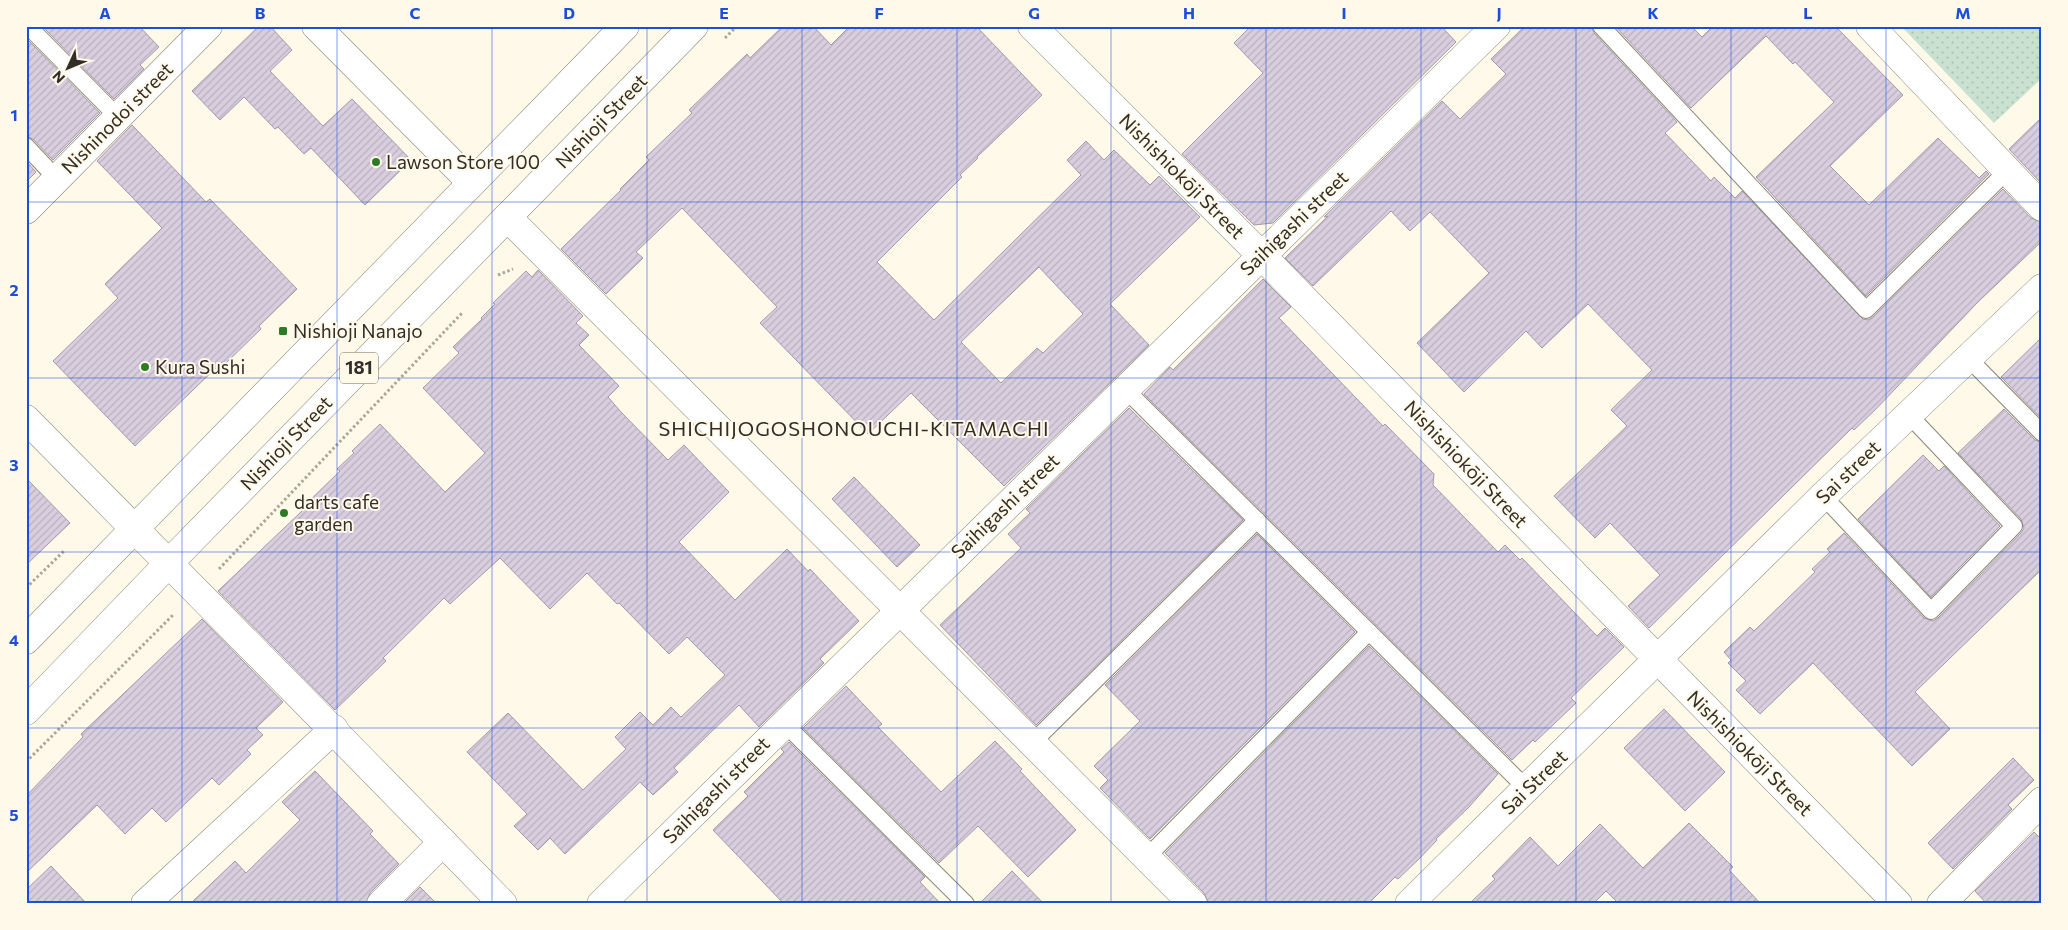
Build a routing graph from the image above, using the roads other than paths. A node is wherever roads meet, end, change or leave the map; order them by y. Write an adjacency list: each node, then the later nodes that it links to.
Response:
1 (28, 26): 10 (lane)
2 (208, 26): 10 (street, Nishinodoi street)
3 (316, 26): 14 (street)
4 (625, 26): 14 (street, 181)
5 (694, 26): 17 (street, Nishioji Street / 181)
6 (1032, 26): 18 (street, Nishishiokōji Street)
7 (1496, 26): 18 (street, Saihigashi street)
8 (1601, 26): 12 (lane)
9 (1870, 26): 12 (street)
10 (118, 117): 13 (street, Nishinodoi street)
11 (26, 146): 13 (lane)
12 (2007, 171): 15 (street)
13 (57, 179): 16 (street, Nishinodoi street)
14 (472, 183): 27 (street, 181)
15 (2042, 207)
16 (26, 210)
17 (507, 217): 28 (street, Nishioji Street / 181); 29 (street)
18 (1261, 255): 21 (street, Saihigashi street); 32 (street, Nishishiokōji Street)
19 (2042, 288): 20 (street, Sai street)
20 (1967, 357): 22 (street, Sai street); 24 (lane)
21 (1125, 389): 26 (lane); 29 (street, Saihigashi street)
22 (1909, 414): 25 (street, Sai street); 25 (lane)
23 (26, 419): 27 (street)
24 (2042, 433)
25 (1823, 496): 32 (street, Sai street)
26 (1257, 520): 30 (lane); 36 (lane)
27 (134, 529): 28 (street); 31 (street, 181)
28 (168, 564): 33 (street, Nishioji Street / 181); 35 (street)
29 (899, 610): 34 (street, Saihigashi street); 36 (street)
30 (1369, 632): 37 (lane); 40 (lane)
31 (26, 640)
32 (1658, 660): 37 (street, Sai Street); 48 (street, Nishishiokōji Street)
33 (26, 712)
34 (784, 723): 44 (street, Saihigashi street); 45 (lane)
35 (334, 729): 39 (street); 41 (street)
36 (1032, 743): 40 (street)
37 (1527, 789): 47 (street, Sai Street)
38 (2042, 801): 49 (street)
39 (443, 842): 42 (street); 43 (street)
40 (1147, 857): 46 (street)
41 (145, 904)
42 (381, 904)
43 (503, 904)
44 (600, 904)
45 (966, 904)
46 (1193, 904)
47 (1409, 904)
48 (1898, 904)
49 (1941, 904)

